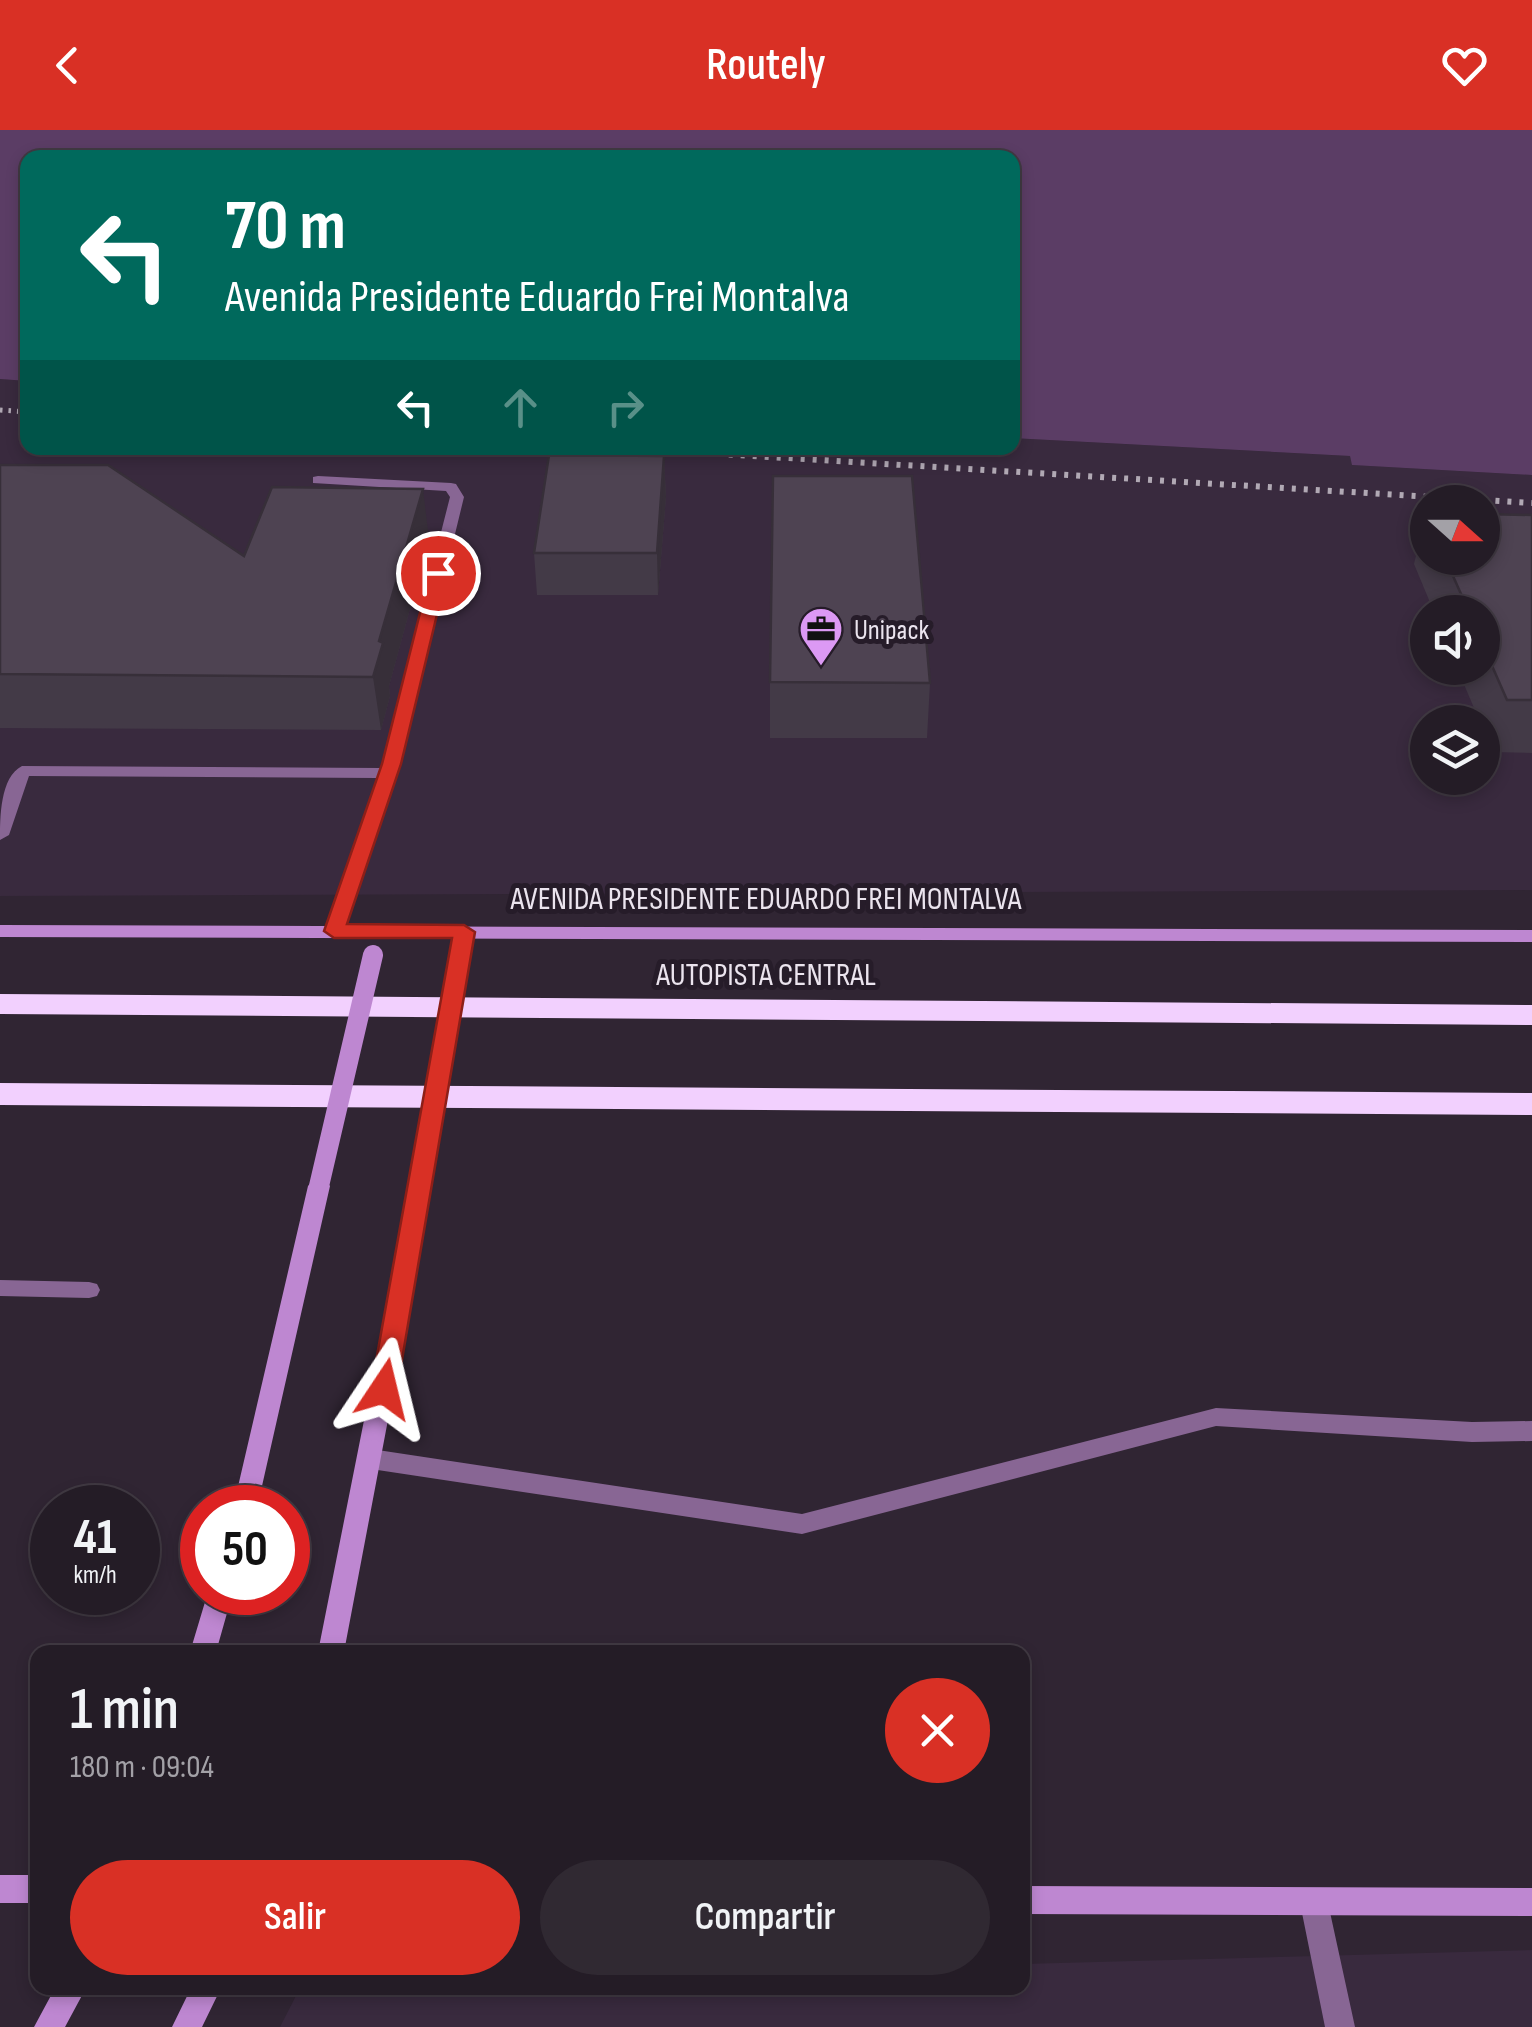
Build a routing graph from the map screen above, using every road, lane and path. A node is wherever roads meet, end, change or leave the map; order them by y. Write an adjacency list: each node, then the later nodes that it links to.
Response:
1 (318, 480): 2 (street)
2 (388, 774): 3 (street); 5 (street)
3 (0, 836)
4 (0, 931): 5 (main road, AVENIDA PRESIDENTE EDUARDO FREI MONTALVA)
5 (334, 931): 6 (main road, AVENIDA PRESIDENTE EDUARDO FREI MONTALVA)
6 (376, 931): 7 (main road, AVENIDA PRESIDENTE EDUARDO FREI MONTALVA); 17 (main road, bridge)
7 (464, 932): 8 (main road, AVENIDA PRESIDENTE EDUARDO FREI MONTALVA); 16 (main road, bridge)
8 (1532, 936)
9 (0, 1004): 10 (highway, AUTOPISTA CENTRAL)
10 (1532, 1015)
11 (0, 1094): 12 (highway)
12 (1532, 1104)
13 (0, 1288): 14 (street)
14 (89, 1290)
15 (1532, 1431): 16 (street)
16 (371, 1459): 20 (main road)
17 (250, 1485)
18 (214, 1615): 19 (main road)
19 (205, 1645)
20 (331, 1645)
21 (0, 1889): 22 (main road)
22 (30, 1889)
23 (1030, 1900): 25 (main road)
24 (1532, 1902): 25 (main road)
25 (1314, 1903): 30 (street)
26 (67, 1995): 28 (main road)
27 (203, 1995): 29 (main road)
28 (49, 2027)
29 (188, 2027)
30 (1340, 2027)

